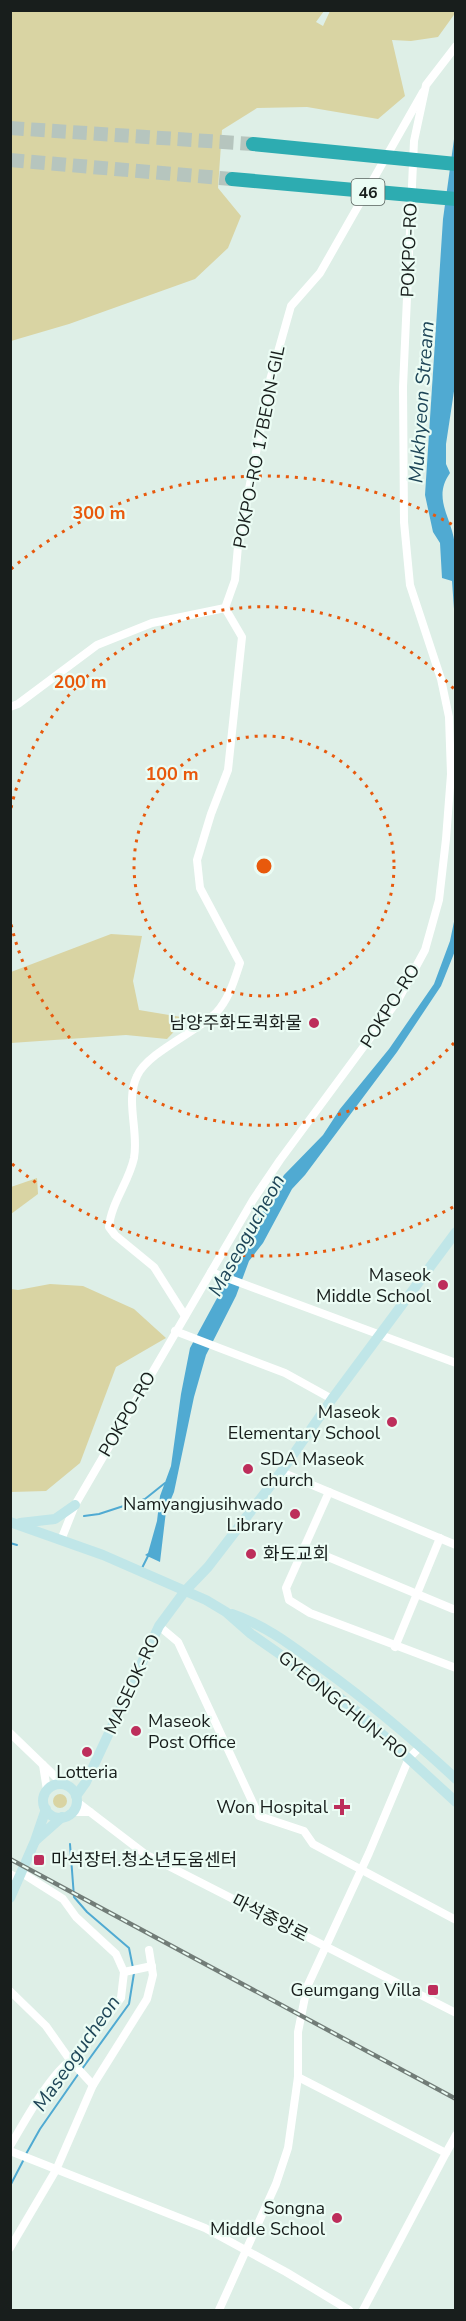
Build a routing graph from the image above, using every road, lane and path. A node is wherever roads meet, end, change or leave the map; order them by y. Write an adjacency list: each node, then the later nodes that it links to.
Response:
1 (456, 46): 2 (street, POKPO-RO)
2 (426, 85): 7 (street, POKPO-RO 17BEON-GIL); 10 (street, POKPO-RO)
3 (253, 144): 4 (highway, 46)
4 (456, 164)
5 (232, 179): 6 (highway, 46)
6 (456, 199)
7 (225, 608): 8 (street); 11 (street)
8 (10, 707)
9 (456, 1232): 13 (main road, MASEOK-RO)
10 (211, 1272): 11 (street, POKPO-RO); 13 (street)
11 (185, 1316): 12 (street, POKPO-RO)
12 (175, 1331): 15 (street); 18 (street, POKPO-RO)
13 (380, 1335): 14 (street); 15 (main road, MASEOK-RO)
14 (456, 1363)
15 (332, 1398): 16 (main road, MASEOK-RO)
16 (281, 1472): 17 (street); 24 (main road, MASEOK-RO)
17 (329, 1492): 20 (street); 23 (street)
18 (75, 1505): 19 (main road); 21 (street, POKPO-RO)
19 (13, 1522): 21 (main road)
20 (440, 1538): 22 (street); 25 (street)
21 (61, 1540): 24 (main road, GYEONGCHUN-RO)
22 (456, 1545)
23 (304, 1547): 25 (street); 29 (street)
24 (185, 1591): 27 (main road, GYEONGCHUN-RO); 28 (main road, MASEOK-RO)
25 (415, 1595): 26 (street); 29 (street)
26 (453, 1609)
27 (226, 1612): 32 (main road, GYEONGCHUN-RO); 33 (main road, GYEONGCHUN-RO)
28 (159, 1626): 39 (main road, MASEOK-RO); 42 (street)
29 (395, 1647): 30 (street)
30 (456, 1668)
31 (10, 1733): 34 (street)
32 (421, 1746): 33 (street); 35 (main road, GYEONGCHUN-RO)
33 (409, 1758): 38 (main road, GYEONGCHUN-RO); 42 (street)
34 (41, 1761): 36 (street); 37 (street)
35 (456, 1779)
36 (64, 1785): 37 (main road); 39 (main road)
37 (47, 1790): 40 (main road)
38 (456, 1802)
39 (72, 1807): 40 (main road); 41 (main road, MASEOK-RO); 46 (street, 마석중앙로)
40 (46, 1809): 41 (main road)
41 (35, 1841): 43 (main road)
42 (362, 1869): 45 (street); 46 (street)
43 (17, 1876): 44 (main road); 49 (street)
44 (10, 1898)
45 (456, 1920)
46 (324, 1946): 51 (street, 마석중앙로); 53 (street)
47 (149, 1950): 48 (street)
48 (148, 1967): 49 (street); 54 (street)
49 (126, 1972): 52 (street)
50 (10, 1991): 52 (street)
51 (456, 2013)
52 (71, 2061): 54 (street); 56 (street)
53 (298, 2077): 58 (street); 61 (street)
54 (90, 2082): 59 (street)
55 (456, 2135): 58 (street)
56 (10, 2146)
57 (10, 2151): 59 (street)
58 (446, 2153): 64 (street)
59 (56, 2170): 60 (street); 61 (street)
60 (10, 2248)
61 (246, 2249): 62 (street); 63 (street)
62 (219, 2310)
63 (349, 2310)
64 (363, 2310)

